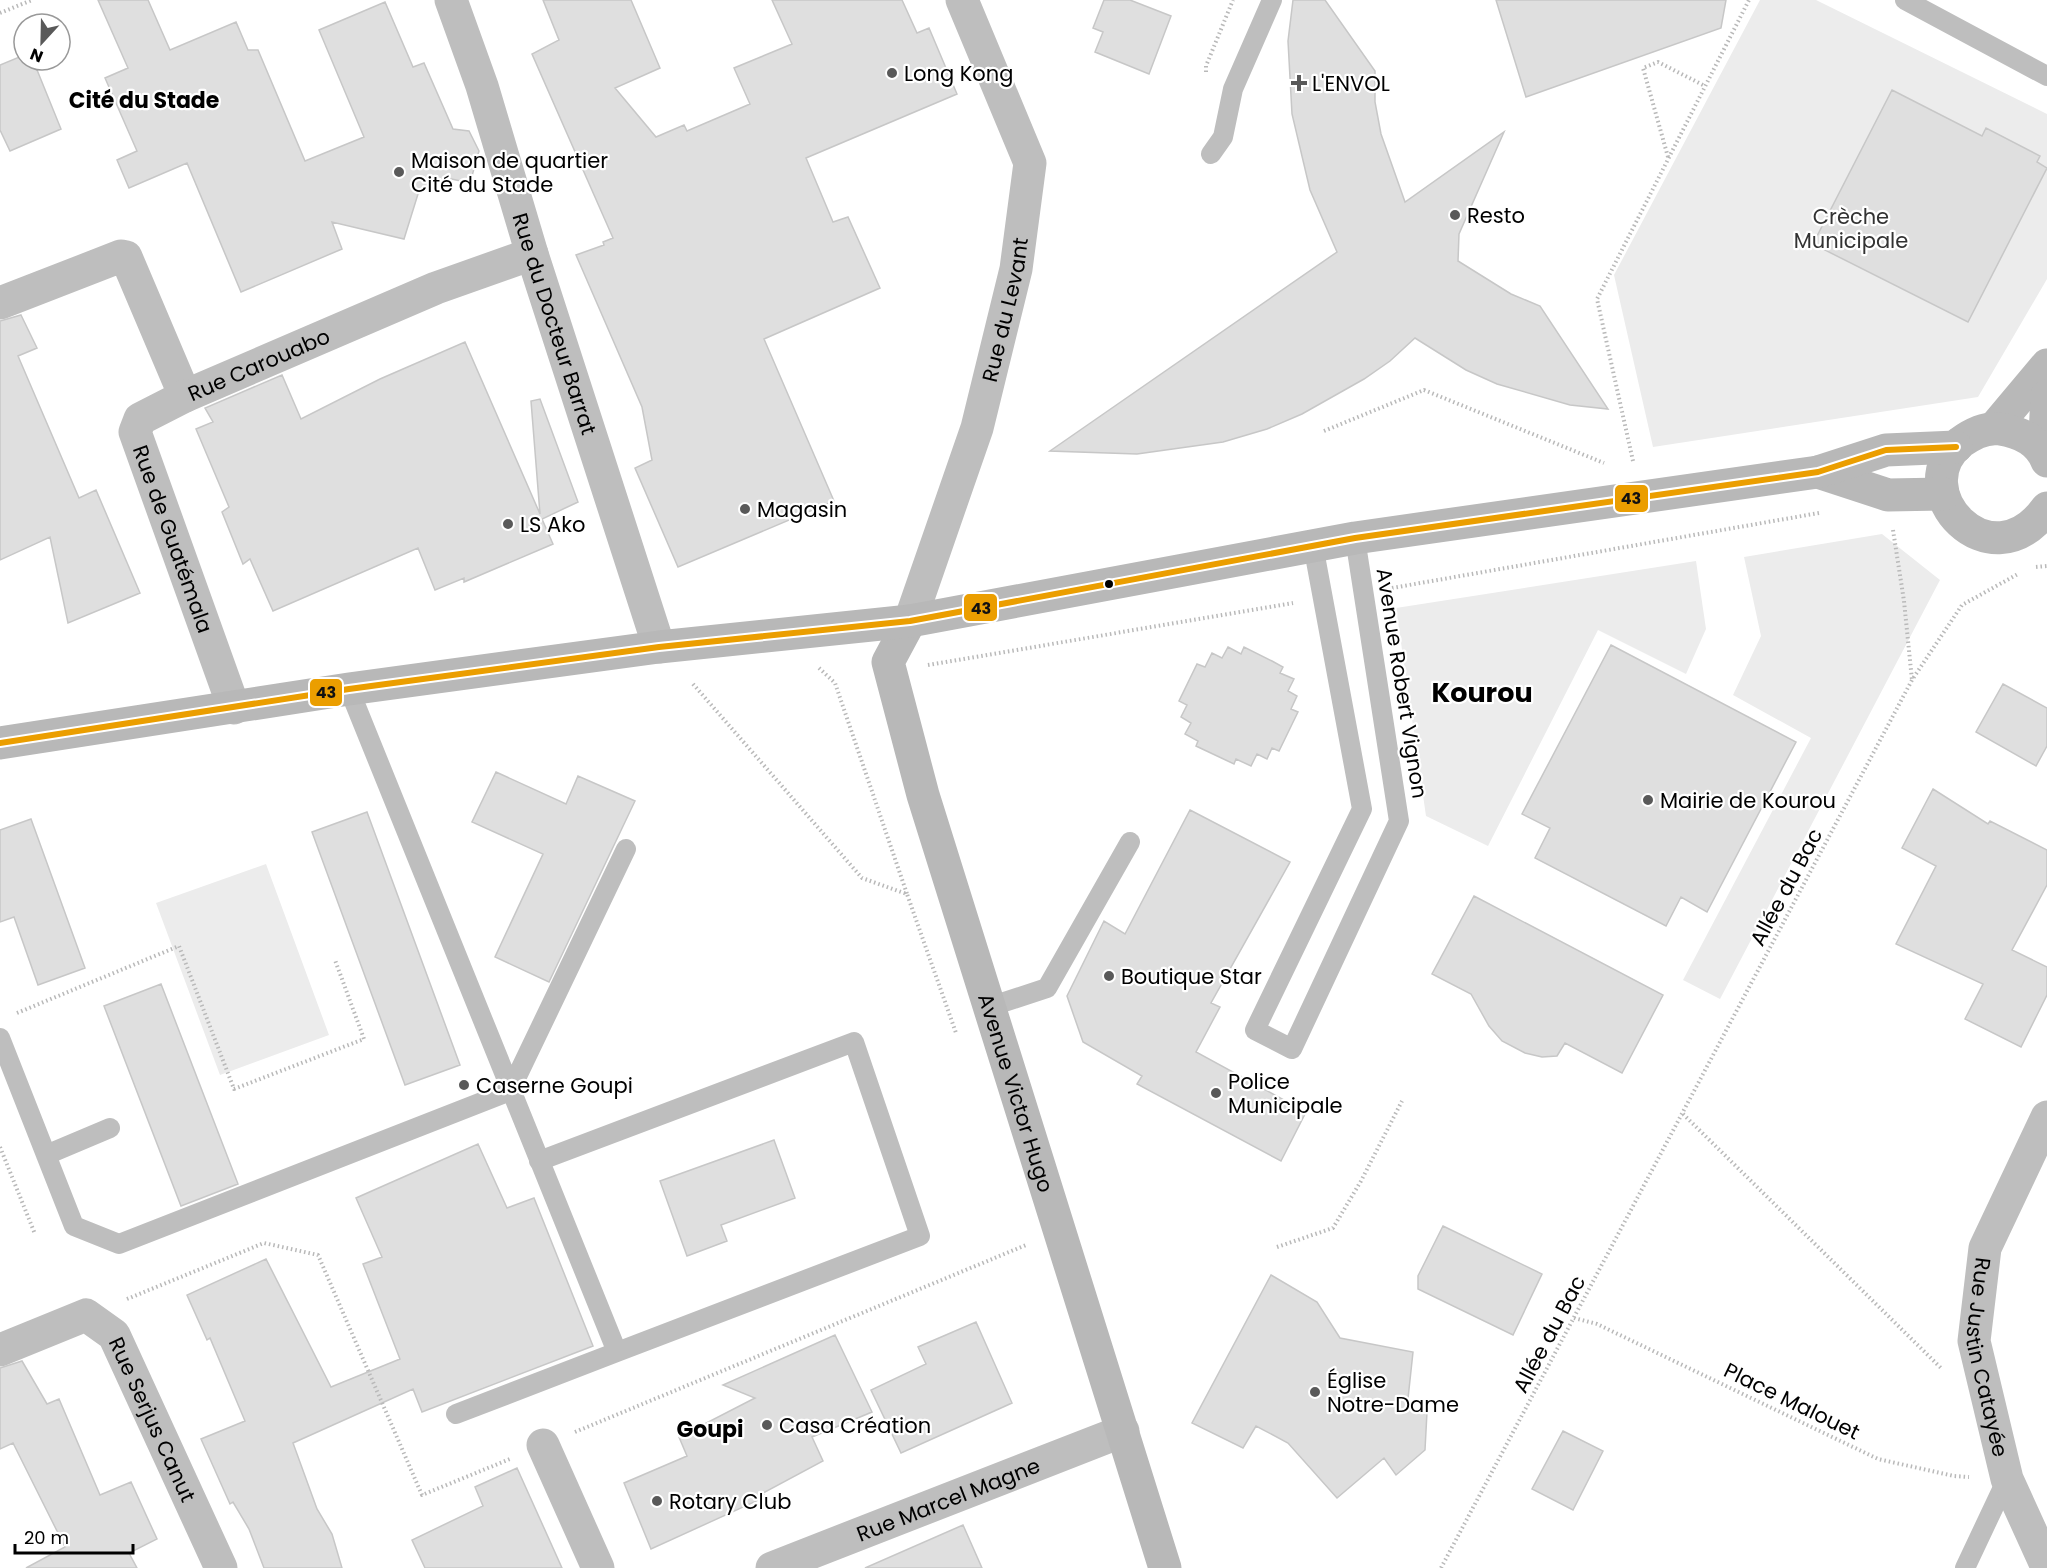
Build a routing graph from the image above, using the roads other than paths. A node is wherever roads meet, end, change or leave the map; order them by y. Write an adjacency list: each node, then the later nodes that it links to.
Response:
1 (451, 0): 7 (street, Rue du Docteur Barrat)
2 (962, 0): 20 (street, Rue du Levant)
3 (1272, 0): 6 (lane)
4 (1905, 0): 5 (lane)
5 (2047, 76)
6 (1211, 154)
7 (532, 254): 10 (street, Rue Carouabo); 21 (street, Rue du Docteur Barrat)
8 (0, 303): 10 (street, Rue Carouabo)
9 (2047, 365): 12 (main road)
10 (185, 396): 23 (street, Rue de Guatémala)
11 (2047, 396): 14 (main road)
12 (1994, 428): 13 (main road); 14 (main road)
13 (1956, 447): 15 (main road); 16 (main road)
14 (2045, 457)
15 (1818, 471): 16 (main road); 18 (main road)
16 (1943, 494): 17 (main road)
17 (2044, 518)
18 (1355, 538): 19 (main road); 19 (lane, Avenue Robert Vignon)
19 (1313, 545): 20 (main road)
20 (910, 621): 21 (main road); 27 (main road, Avenue Victor Hugo)
21 (659, 647): 22 (main road)
22 (349, 689): 23 (main road); 29 (lane)
23 (234, 708): 24 (main road)
24 (0, 743)
25 (1130, 842): 27 (lane)
26 (626, 849): 29 (lane)
27 (990, 1007): 37 (main road, Avenue Victor Hugo)
28 (0, 1038): 32 (lane)
29 (510, 1091): 32 (lane); 33 (lane)
30 (2047, 1117): 39 (street, Rue Justin Catayée)
31 (110, 1128): 32 (lane)
32 (46, 1155)
33 (539, 1161): 35 (lane); 35 (lane)
34 (0, 1350): 41 (street, Rue Serjus Canut)
35 (617, 1352): 36 (lane)
36 (456, 1414)
37 (1122, 1431): 43 (street, Rue Marcel Magne); 44 (main road, Avenue Victor Hugo)
38 (543, 1445): 42 (street)
39 (2007, 1479): 40 (street, Rue Justin Catayée); 45 (lane)
40 (2047, 1567)
41 (221, 1568)
42 (598, 1568)
43 (772, 1568)
44 (1165, 1568)
45 (1965, 1568)

